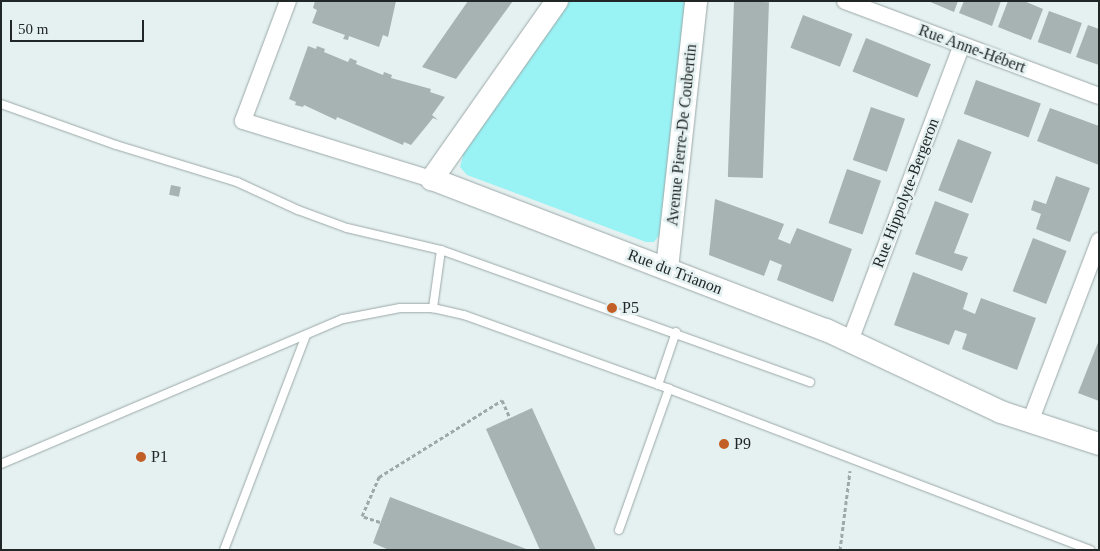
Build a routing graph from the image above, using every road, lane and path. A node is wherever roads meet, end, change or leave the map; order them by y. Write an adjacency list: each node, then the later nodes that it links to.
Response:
1 (288, 1): 8 (street, Rue du Trianon)
2 (557, 1): 8 (street)
3 (696, 1): 11 (street, Avenue Pierre-De Coubertin)
4 (845, 1): 5 (street, Rue Anne-Hébert)
5 (962, 45): 6 (street, Rue Anne-Hébert); 15 (street, Rue Hippolyte-Bergeron)
6 (1099, 96)
7 (1, 104): 10 (lane)
8 (432, 179): 11 (street, Rue du Trianon)
9 (1099, 241): 20 (street)
10 (441, 250): 12 (lane); 13 (lane)
11 (668, 269): 15 (street, Rue du Trianon)
12 (433, 308): 14 (lane); 17 (lane)
13 (676, 332): 16 (lane); 17 (lane)
14 (306, 335): 23 (lane); 26 (lane)
15 (850, 341): 20 (street, Rue du Trianon)
16 (810, 382)
17 (658, 385): 18 (lane)
18 (669, 389): 22 (lane); 25 (lane)
19 (510, 418): 24 (path)
20 (1030, 422): 21 (street, Rue du Trianon)
21 (1099, 444)
22 (852, 459): 27 (path); 28 (lane)
23 (1, 464)
24 (380, 522)
25 (619, 530)
26 (224, 550)
27 (840, 550)
28 (1090, 550)

